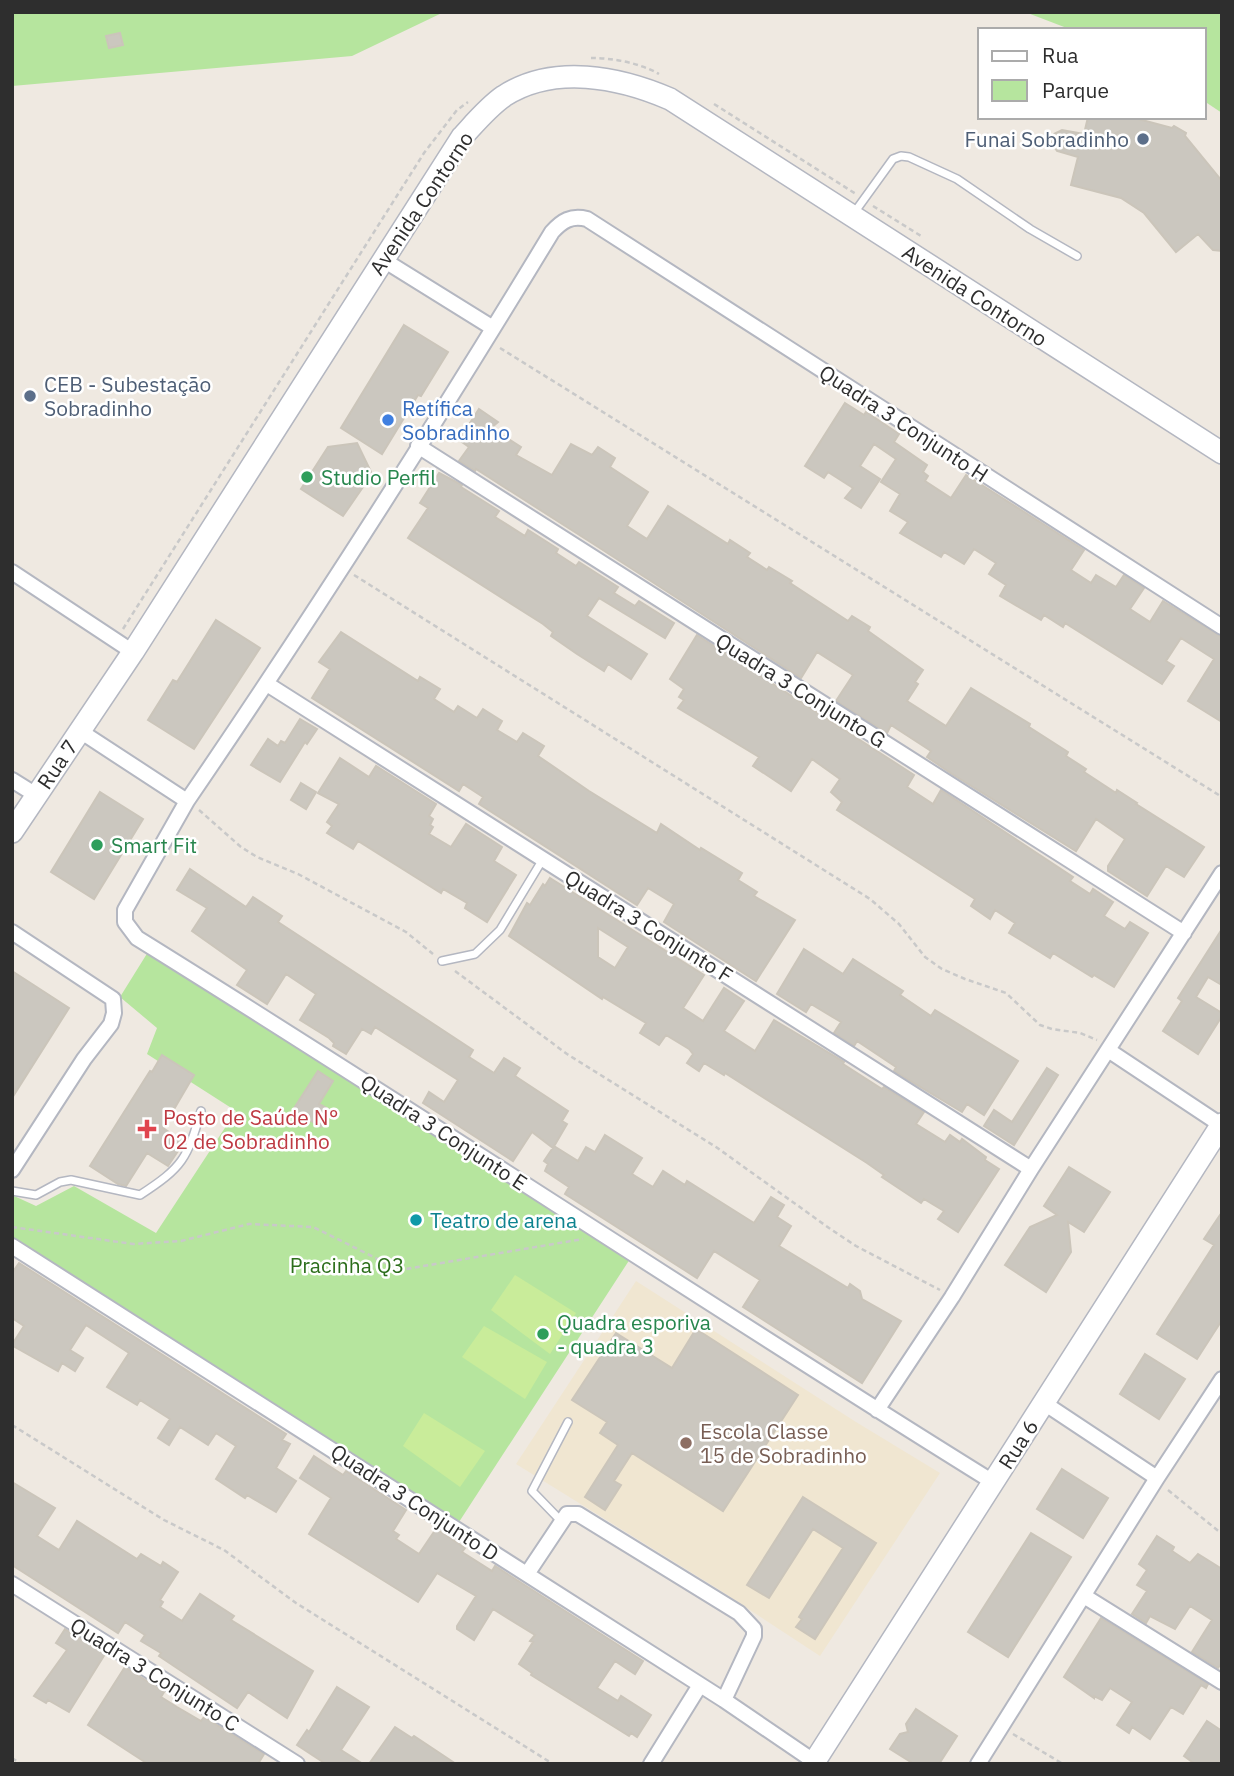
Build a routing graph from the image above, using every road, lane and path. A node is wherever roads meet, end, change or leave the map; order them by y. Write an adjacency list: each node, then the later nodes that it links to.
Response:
1 (583, 58): 2 (path)
2 (663, 75)
3 (709, 101): 5 (path)
4 (467, 102): 16 (path)
5 (858, 207): 7 (path); 8 (lane); 9 (main road, Avenida Contorno); 12 (main road, Avenida Contorno)
6 (587, 219): 10 (street, Quadra 3 Conjunto E); 15 (street, Quadra 3 Conjunto H)
7 (921, 236)
8 (1077, 256)
9 (382, 259): 10 (street); 16 (main road, Avenida Contorno)
10 (490, 334): 11 (street, Quadra 3 Conjunto E); 21 (path)
11 (418, 446): 13 (street, Quadra 3 Conjunto E); 27 (street, Quadra 3 Conjunto G)
12 (1222, 453)
13 (342, 567): 17 (street, Quadra 3 Conjunto E); 29 (path)
14 (12, 572): 16 (street)
15 (1222, 627)
16 (124, 646): 18 (main road, Avenida Contorno)
17 (267, 684): 22 (street, Quadra 3 Conjunto E); 24 (street, Quadra 3 Conjunto F)
18 (79, 731): 20 (main road, Rua 7); 22 (street)
19 (12, 780): 20 (street)
20 (36, 795): 23 (main road, Rua 7)
21 (1222, 797)
22 (187, 801): 28 (path); 36 (street, Quadra 3 Conjunto E)
23 (12, 832)
24 (543, 859): 28 (lane); 32 (street, Quadra 3 Conjunto F)
25 (1222, 873): 27 (street)
26 (12, 932): 33 (street)
27 (1184, 933): 29 (street)
28 (442, 961): 38 (path)
29 (1108, 1049): 31 (street); 32 (street)
30 (201, 1111): 34 (lane)
31 (1221, 1124): 40 (main road, Rua 6)
32 (1031, 1169): 38 (street)
33 (12, 1170)
34 (12, 1191)
35 (12, 1227): 36 (path)
36 (604, 1236): 41 (street, Quadra 3 Conjunto E)
37 (12, 1246): 48 (street, Quadra 3 Conjunto D)
38 (951, 1297): 41 (street)
39 (1222, 1379): 44 (street)
40 (1044, 1403): 44 (street); 45 (main road, Rua 6)
41 (877, 1410): 45 (street, Quadra 3 Conjunto E)
42 (568, 1422): 46 (lane)
43 (12, 1425): 59 (path)
44 (1157, 1478): 47 (path); 50 (street)
45 (993, 1482): 56 (main road, Rua 6)
46 (562, 1522): 48 (street); 53 (street)
47 (1222, 1534)
48 (527, 1574): 52 (street, Quadra 3 Conjunto D)
49 (12, 1584): 58 (street, Quadra 3 Conjunto C)
50 (1084, 1597): 51 (street); 54 (street)
51 (1222, 1682)
52 (700, 1685): 53 (street, Quadra 3 Conjunto D); 60 (street)
53 (724, 1700): 56 (street, Quadra 3 Conjunto D)
54 (1002, 1726): 61 (street); 62 (path)
55 (12, 1758): 57 (path)
56 (814, 1763)
57 (21, 1764)
58 (297, 1764)
59 (553, 1764)
60 (651, 1764)
61 (978, 1764)
62 (1063, 1764)

